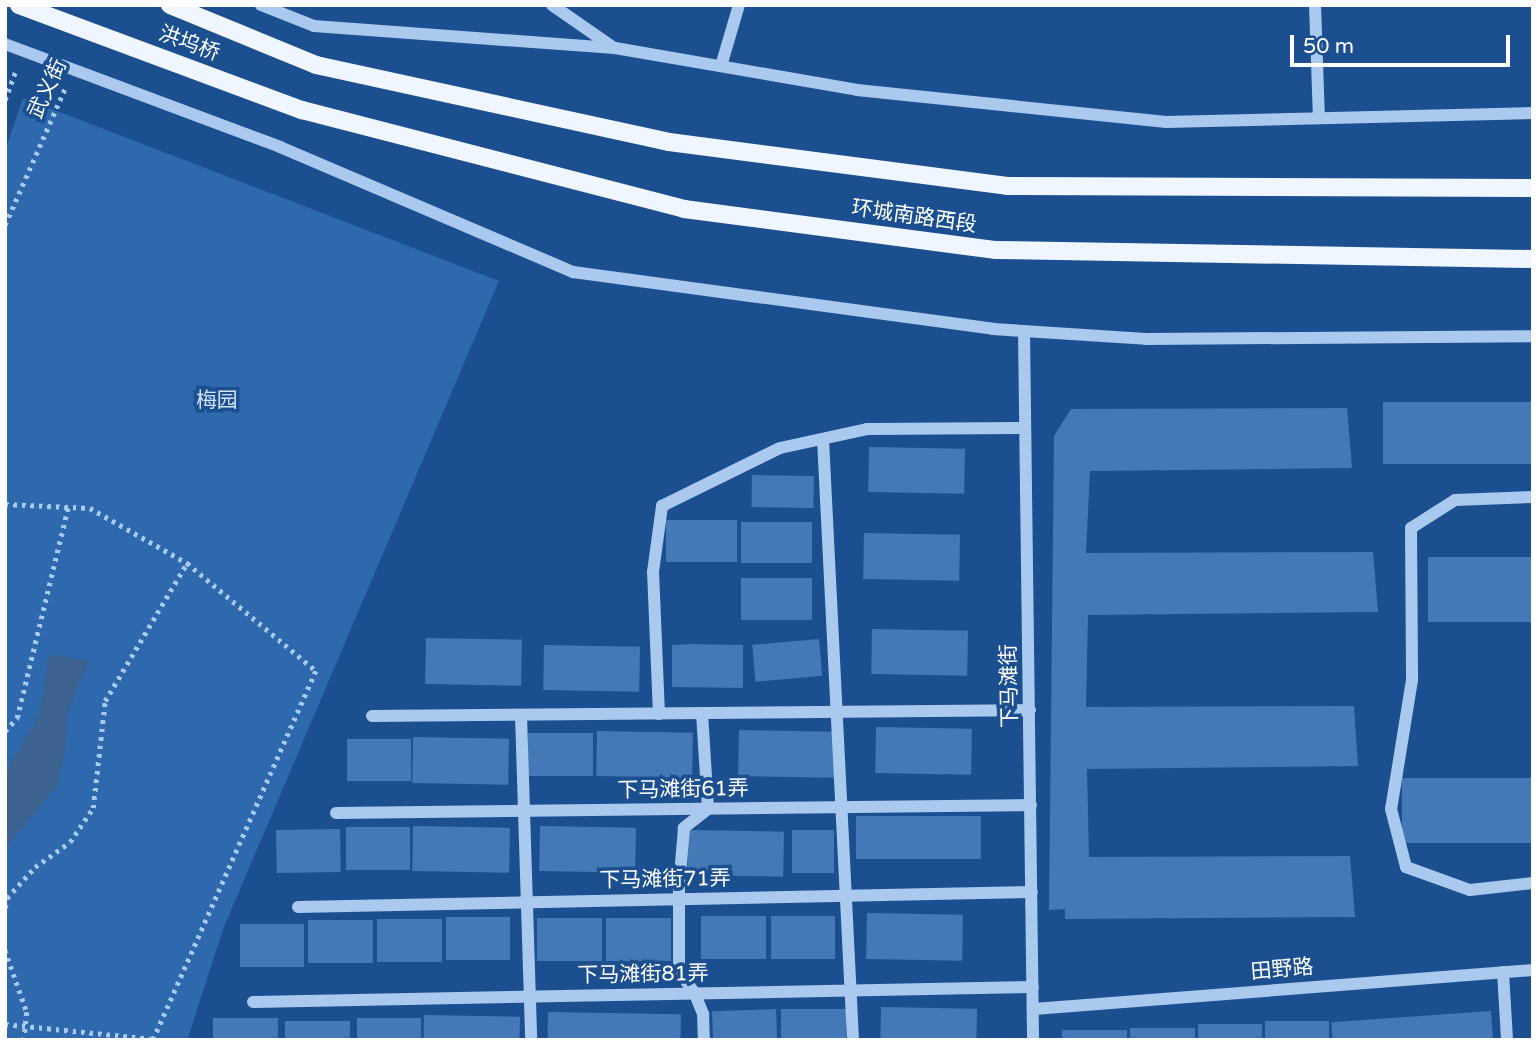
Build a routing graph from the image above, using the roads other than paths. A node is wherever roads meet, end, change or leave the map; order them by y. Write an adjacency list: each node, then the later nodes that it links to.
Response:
1 (19, 5): 11 (main road, 洪坞桥, bridge)
2 (170, 5): 9 (main road, 洪坞桥)
3 (261, 5): 8 (street)
4 (552, 5): 8 (street)
5 (739, 5): 10 (street)
6 (1315, 5): 13 (street)
7 (5, 44): 16 (street, bridge)
8 (615, 48): 10 (street)
9 (316, 65): 14 (main road, 环城南路西段)
10 (721, 66): 13 (street)
11 (302, 110): 15 (main road, 环城南路西段)
12 (1533, 113): 13 (street)
13 (1318, 118)
14 (1533, 188)
15 (1533, 259)
16 (1024, 331): 17 (street); 18 (street, 下马滩街)
17 (1533, 337)
18 (1026, 428): 19 (street); 21 (street, 下马滩街)
19 (823, 439): 22 (street); 24 (street)
20 (1533, 497): 32 (street)
21 (1030, 710): 22 (street); 27 (street, 下马滩街)
22 (837, 712): 23 (street); 28 (street)
23 (702, 713): 24 (street); 29 (street)
24 (659, 714): 25 (street)
25 (522, 715): 26 (street); 30 (street)
26 (372, 716)
27 (1031, 805): 28 (street, 下马滩街61弄); 33 (street, 下马滩街)
28 (841, 808): 29 (street, 下马滩街61弄); 34 (street)
29 (708, 809): 30 (street, 下马滩街61弄); 35 (street)
30 (524, 811): 31 (street, 下马滩街61弄); 36 (street)
31 (336, 813)
32 (1533, 883)
33 (1032, 892): 34 (street, 下马滩街71弄); 40 (street, 下马滩街)
34 (846, 896): 35 (street, 下马滩街71弄); 41 (street)
35 (679, 899): 36 (street, 下马滩街71弄); 42 (street)
36 (527, 902): 37 (street, 下马滩街71弄); 43 (street)
37 (298, 907)
38 (1533, 970): 39 (street, 田野路)
39 (1503, 972): 45 (street, 田野路); 50 (street)
40 (1033, 987): 41 (street, 下马滩街81弄); 45 (street, 下马滩街)
41 (850, 991): 42 (street, 下马滩街81弄); 48 (street)
42 (695, 993): 43 (street, 下马滩街81弄); 47 (street)
43 (530, 997): 44 (street, 下马滩街81弄); 46 (street)
44 (253, 1002)
45 (1034, 1009): 49 (street, 下马滩街)
46 (531, 1040)
47 (704, 1040)
48 (853, 1040)
49 (1033, 1040)
50 (1507, 1040)

